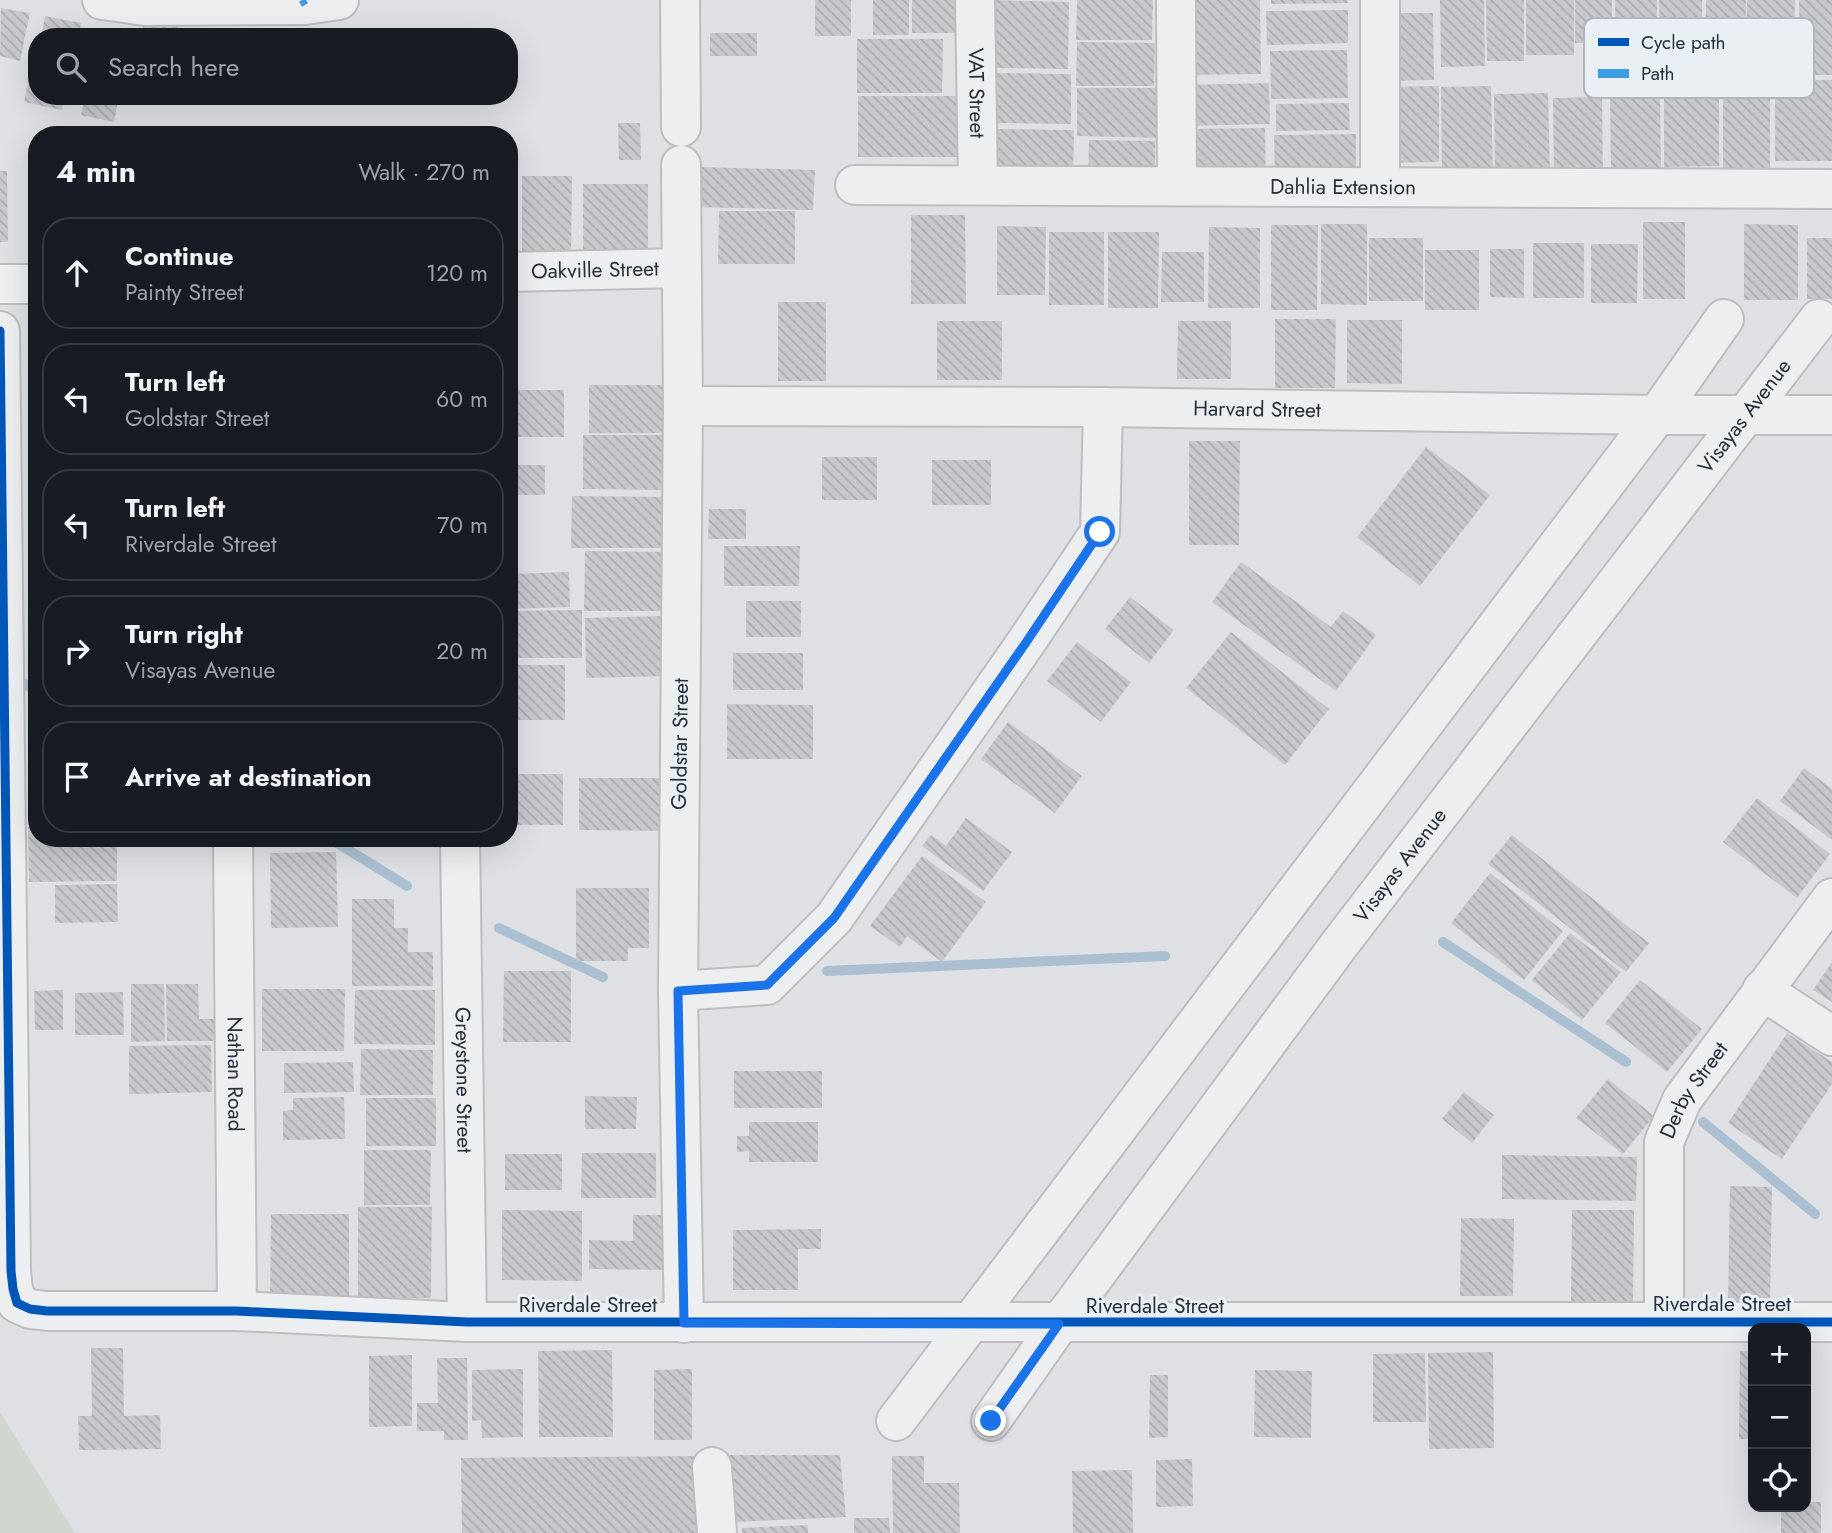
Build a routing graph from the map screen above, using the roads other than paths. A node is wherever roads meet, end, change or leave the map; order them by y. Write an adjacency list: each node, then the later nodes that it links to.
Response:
1 (102, 0): 2 (street)
2 (339, 0)
3 (680, 0): 7 (street)
4 (975, 0): 9 (street, VAT Street)
5 (1176, 0): 11 (street)
6 (1380, 0): 12 (street)
7 (681, 127)
8 (681, 165): 14 (street, Goldstar Street)
9 (978, 185): 10 (street, Dahlia Extension); 11 (street, Dahlia Extension)
10 (855, 186)
11 (1177, 186): 12 (street, Dahlia Extension)
12 (1380, 186): 13 (street, Dahlia Extension)
13 (1832, 189)
14 (681, 268): 15 (street, Oakville Street); 21 (street, Goldstar Street)
15 (518, 272)
16 (0, 284): 17 (street)
17 (28, 284)
18 (1819, 319): 24 (street, Visayas Avenue)
19 (1724, 320): 23 (street)
20 (0, 331): 32 (street, Riverdale Street)
21 (683, 406): 22 (street, Harvard Street); 30 (street, Goldstar Street)
22 (1103, 407): 23 (street, Harvard Street); 30 (street)
23 (1657, 415): 24 (street, Harvard Street); 37 (street)
24 (1745, 415): 25 (street, Harvard Street); 38 (street, Visayas Avenue)
25 (1832, 415)
26 (233, 847): 32 (street, Nathan Road)
27 (460, 847): 33 (street, Greystone Street)
28 (1832, 898): 29 (street, Derby Street)
29 (1762, 990): 31 (street); 34 (street, Derby Street)
30 (678, 991): 36 (street, Goldstar Street)
31 (1832, 1036)
32 (237, 1311): 33 (street, Riverdale Street)
33 (467, 1322): 36 (street, Riverdale Street)
34 (1664, 1322): 35 (street, Riverdale Street); 38 (street, Riverdale Street)
35 (1832, 1322)
36 (684, 1323): 37 (street, Riverdale Street)
37 (972, 1323): 38 (street, Riverdale Street); 39 (street)
38 (1059, 1324): 40 (street, Visayas Avenue)
39 (896, 1421)
40 (991, 1421)
41 (712, 1467): 42 (street)
42 (717, 1533)

